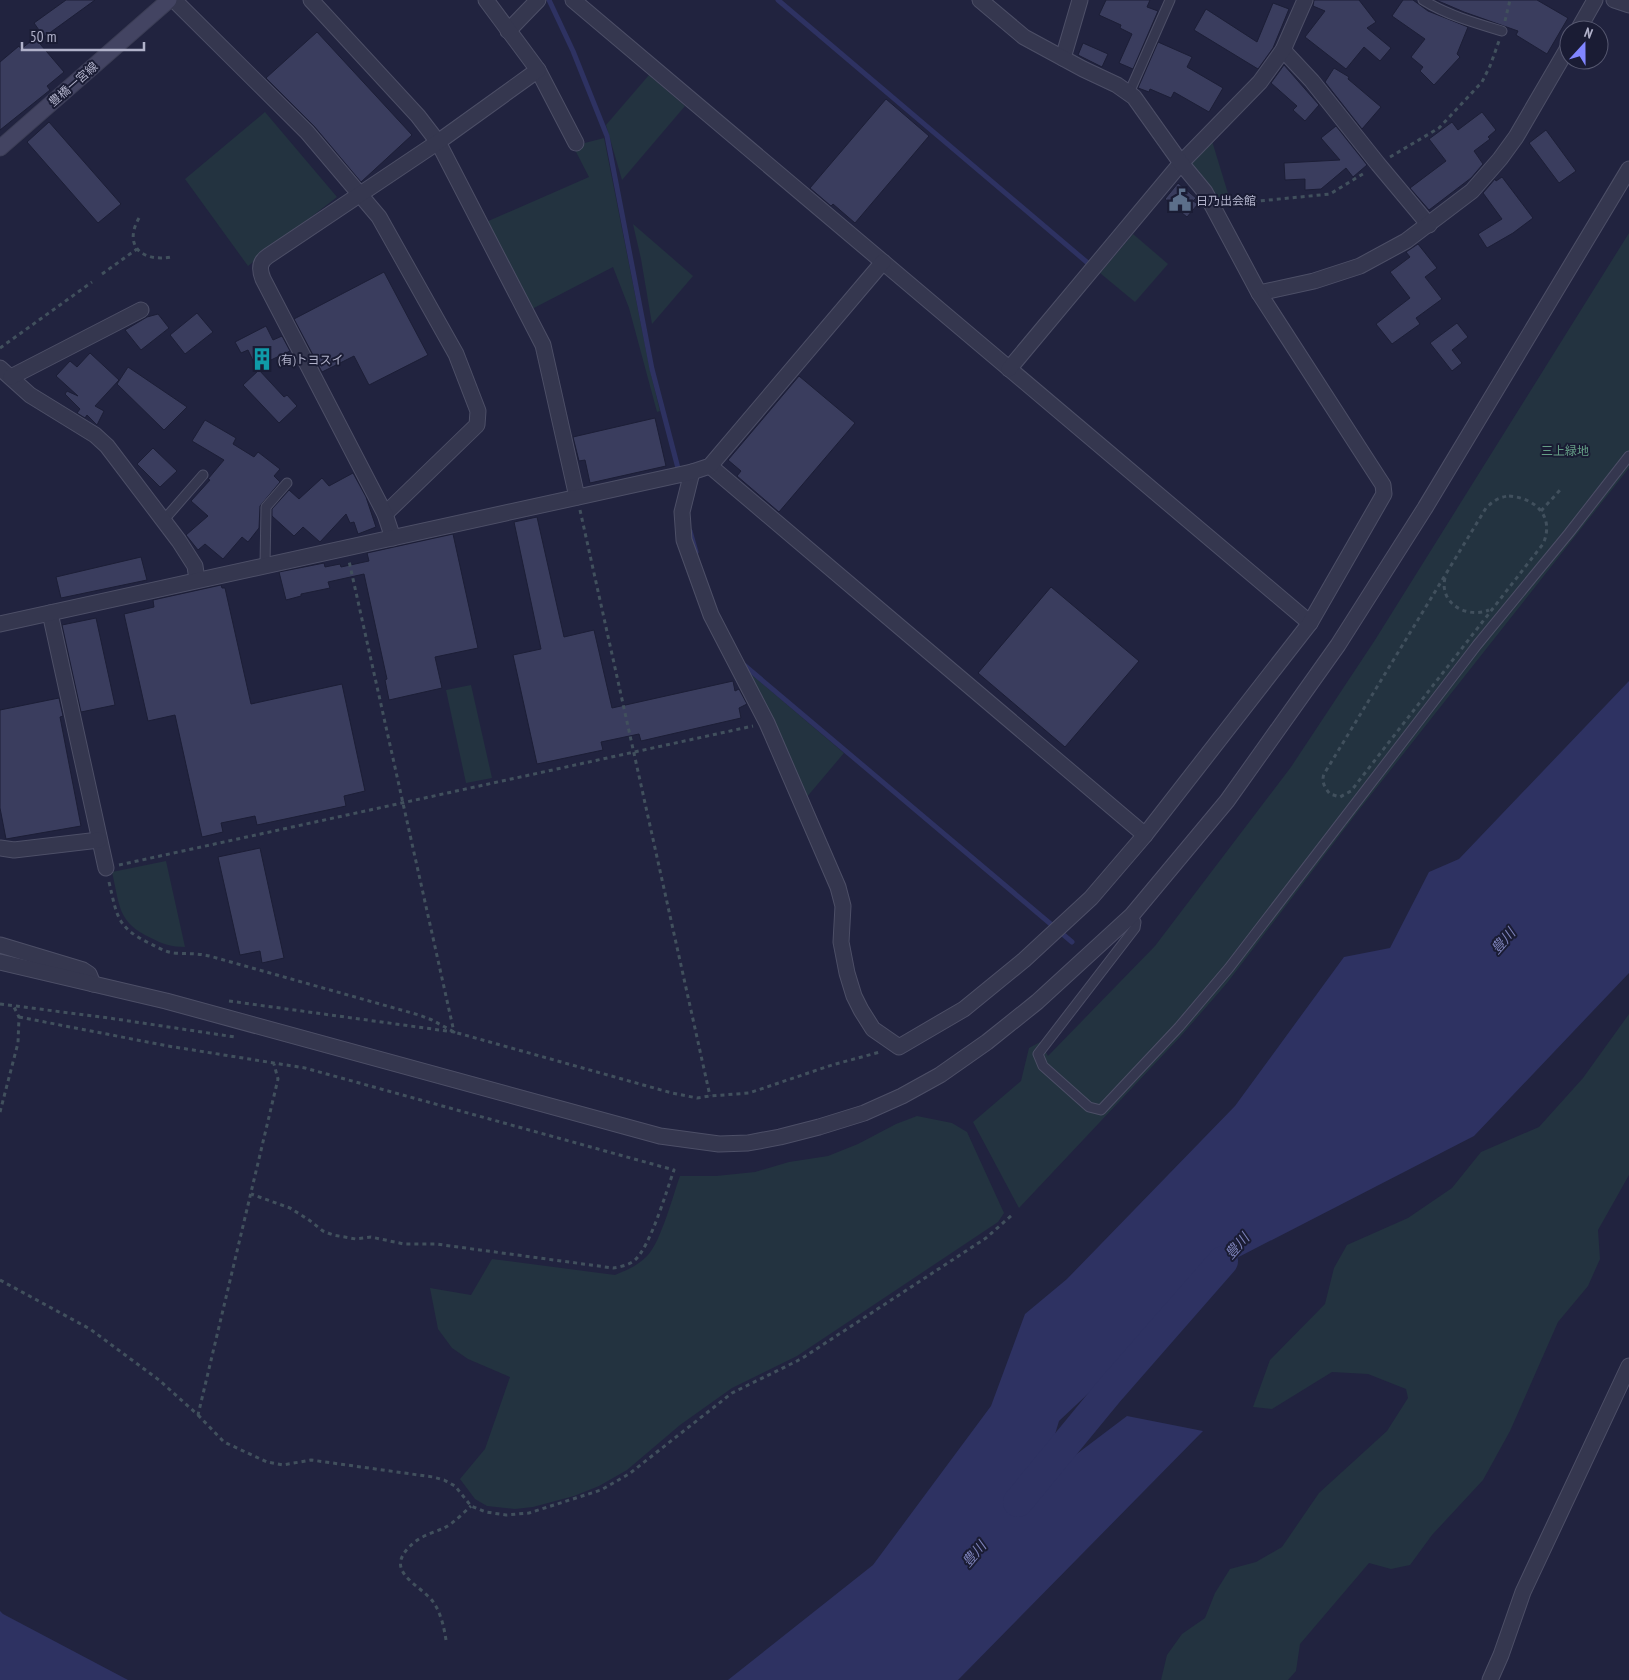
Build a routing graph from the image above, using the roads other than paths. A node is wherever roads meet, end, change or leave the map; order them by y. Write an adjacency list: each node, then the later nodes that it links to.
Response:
1 (169, 0): 25 (main road, 豊橋一宮線)
2 (174, 0): 28 (street)
3 (311, 0): 23 (street)
4 (486, 0): 16 (street)
5 (538, 0): 16 (street)
6 (573, 0): 30 (street)
7 (980, 0): 19 (street)
8 (1080, 0): 19 (street)
9 (1170, 0): 22 (lane)
10 (1305, 0): 18 (street)
11 (1423, 0): 17 (lane)
12 (1596, 0): 15 (street)
13 (1614, 0): 14 (street)
14 (1629, 5)
15 (1584, 20)
16 (508, 31): 21 (street)
17 (1502, 31)
18 (1283, 50): 26 (street); 29 (street)
19 (1063, 58): 22 (street)
20 (1559, 63): 29 (street)
21 (538, 70): 23 (street); 24 (street)
22 (1129, 93): 26 (street)
23 (438, 142): 28 (street); 40 (street)
24 (576, 143)
25 (0, 148)
26 (1181, 163): 31 (street); 33 (street)
27 (1629, 169): 53 (street)
28 (360, 195): 41 (street); 41 (street)
29 (1429, 225): 31 (street)
30 (883, 262): 33 (street); 36 (street)
31 (1258, 294): 48 (street)
32 (141, 310): 34 (street)
33 (1009, 369): 48 (street)
34 (5, 373): 42 (street)
35 (1629, 456): 53 (lane)
36 (710, 466): 37 (street); 49 (street)
37 (692, 472): 40 (street); 49 (street)
38 (204, 475): 42 (lane)
39 (287, 484): 44 (lane)
40 (577, 497): 43 (street)
41 (385, 514): 43 (street)
42 (163, 521): 45 (street)
43 (393, 538): 44 (street)
44 (265, 565): 45 (street)
45 (197, 580): 46 (street)
46 (50, 613): 47 (street); 50 (street)
47 (0, 624)
48 (1310, 624): 49 (street)
49 (1145, 835)
50 (99, 840): 51 (street); 52 (street)
51 (0, 848)
52 (106, 868)
53 (1132, 914): 56 (street)
54 (0, 945): 56 (street)
55 (0, 962): 56 (street)
56 (93, 984)
57 (1629, 1366): 58 (street)
58 (1490, 1680)

